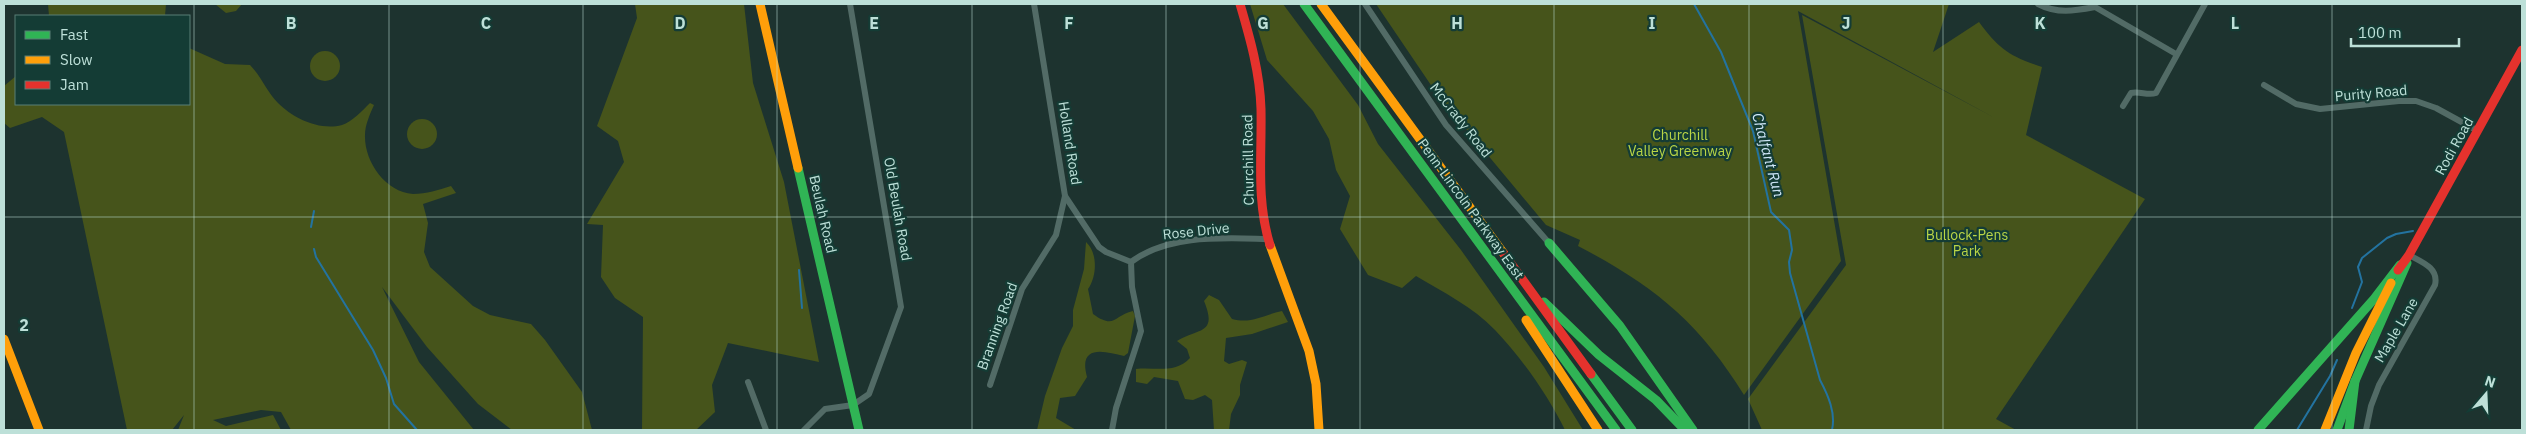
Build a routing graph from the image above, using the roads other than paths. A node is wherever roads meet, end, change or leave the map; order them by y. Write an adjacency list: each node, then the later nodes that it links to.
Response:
1 (760, 4): 28 (main road, Beulah Road)
2 (850, 4): 28 (street, Old Beulah Road)
3 (1034, 4): 16 (street, Holland Road)
4 (1240, 4): 17 (main road, Churchill Road)
5 (1304, 4): 19 (main road, Penn-Lincoln Parkway East)
6 (1321, 4): 23 (main road, Penn-Lincoln Parkway East)
7 (1365, 4): 18 (street, McCrady Road)
8 (2038, 4): 10 (street)
9 (2205, 4): 12 (street)
10 (2096, 6): 12 (street)
11 (2522, 50): 15 (main road, Rodi Road)
12 (2176, 54): 14 (street)
13 (2264, 85): 15 (street, Purity Road)
14 (2123, 106)
15 (2478, 131): 20 (main road, Rodi Road)
16 (1066, 196): 21 (street, Holland Road); 27 (street, Branning Road)
17 (1267, 239): 21 (street, Rose Drive); 34 (main road, Churchill Road)
18 (1549, 243): 39 (main road)
19 (1487, 253): 35 (main road); 36 (main road, Penn-Lincoln Parkway East)
20 (2409, 255): 22 (main road, Rodi Road); 25 (main road, Rodi Road); 44 (street, Maple Lane)
21 (1131, 262): 33 (street)
22 (2400, 265): 40 (main road); 41 (main road, Rodi Road)
23 (1534, 295): 37 (main road, Penn-Lincoln Parkway East); 38 (main road)
24 (4, 339): 29 (main road)
25 (2355, 381): 42 (main road, Rodi Road); 43 (main road)
26 (748, 382): 30 (street)
27 (990, 385)
28 (853, 406): 31 (street); 32 (main road, Beulah Road)
29 (39, 430)
30 (766, 430)
31 (804, 430)
32 (859, 430)
33 (1112, 430)
34 (1319, 430)
35 (1598, 430)
36 (1616, 430)
37 (1632, 430)
38 (1685, 430)
39 (1694, 430)
40 (2258, 430)
41 (2325, 430)
42 (2337, 430)
43 (2349, 430)
44 (2366, 430)

